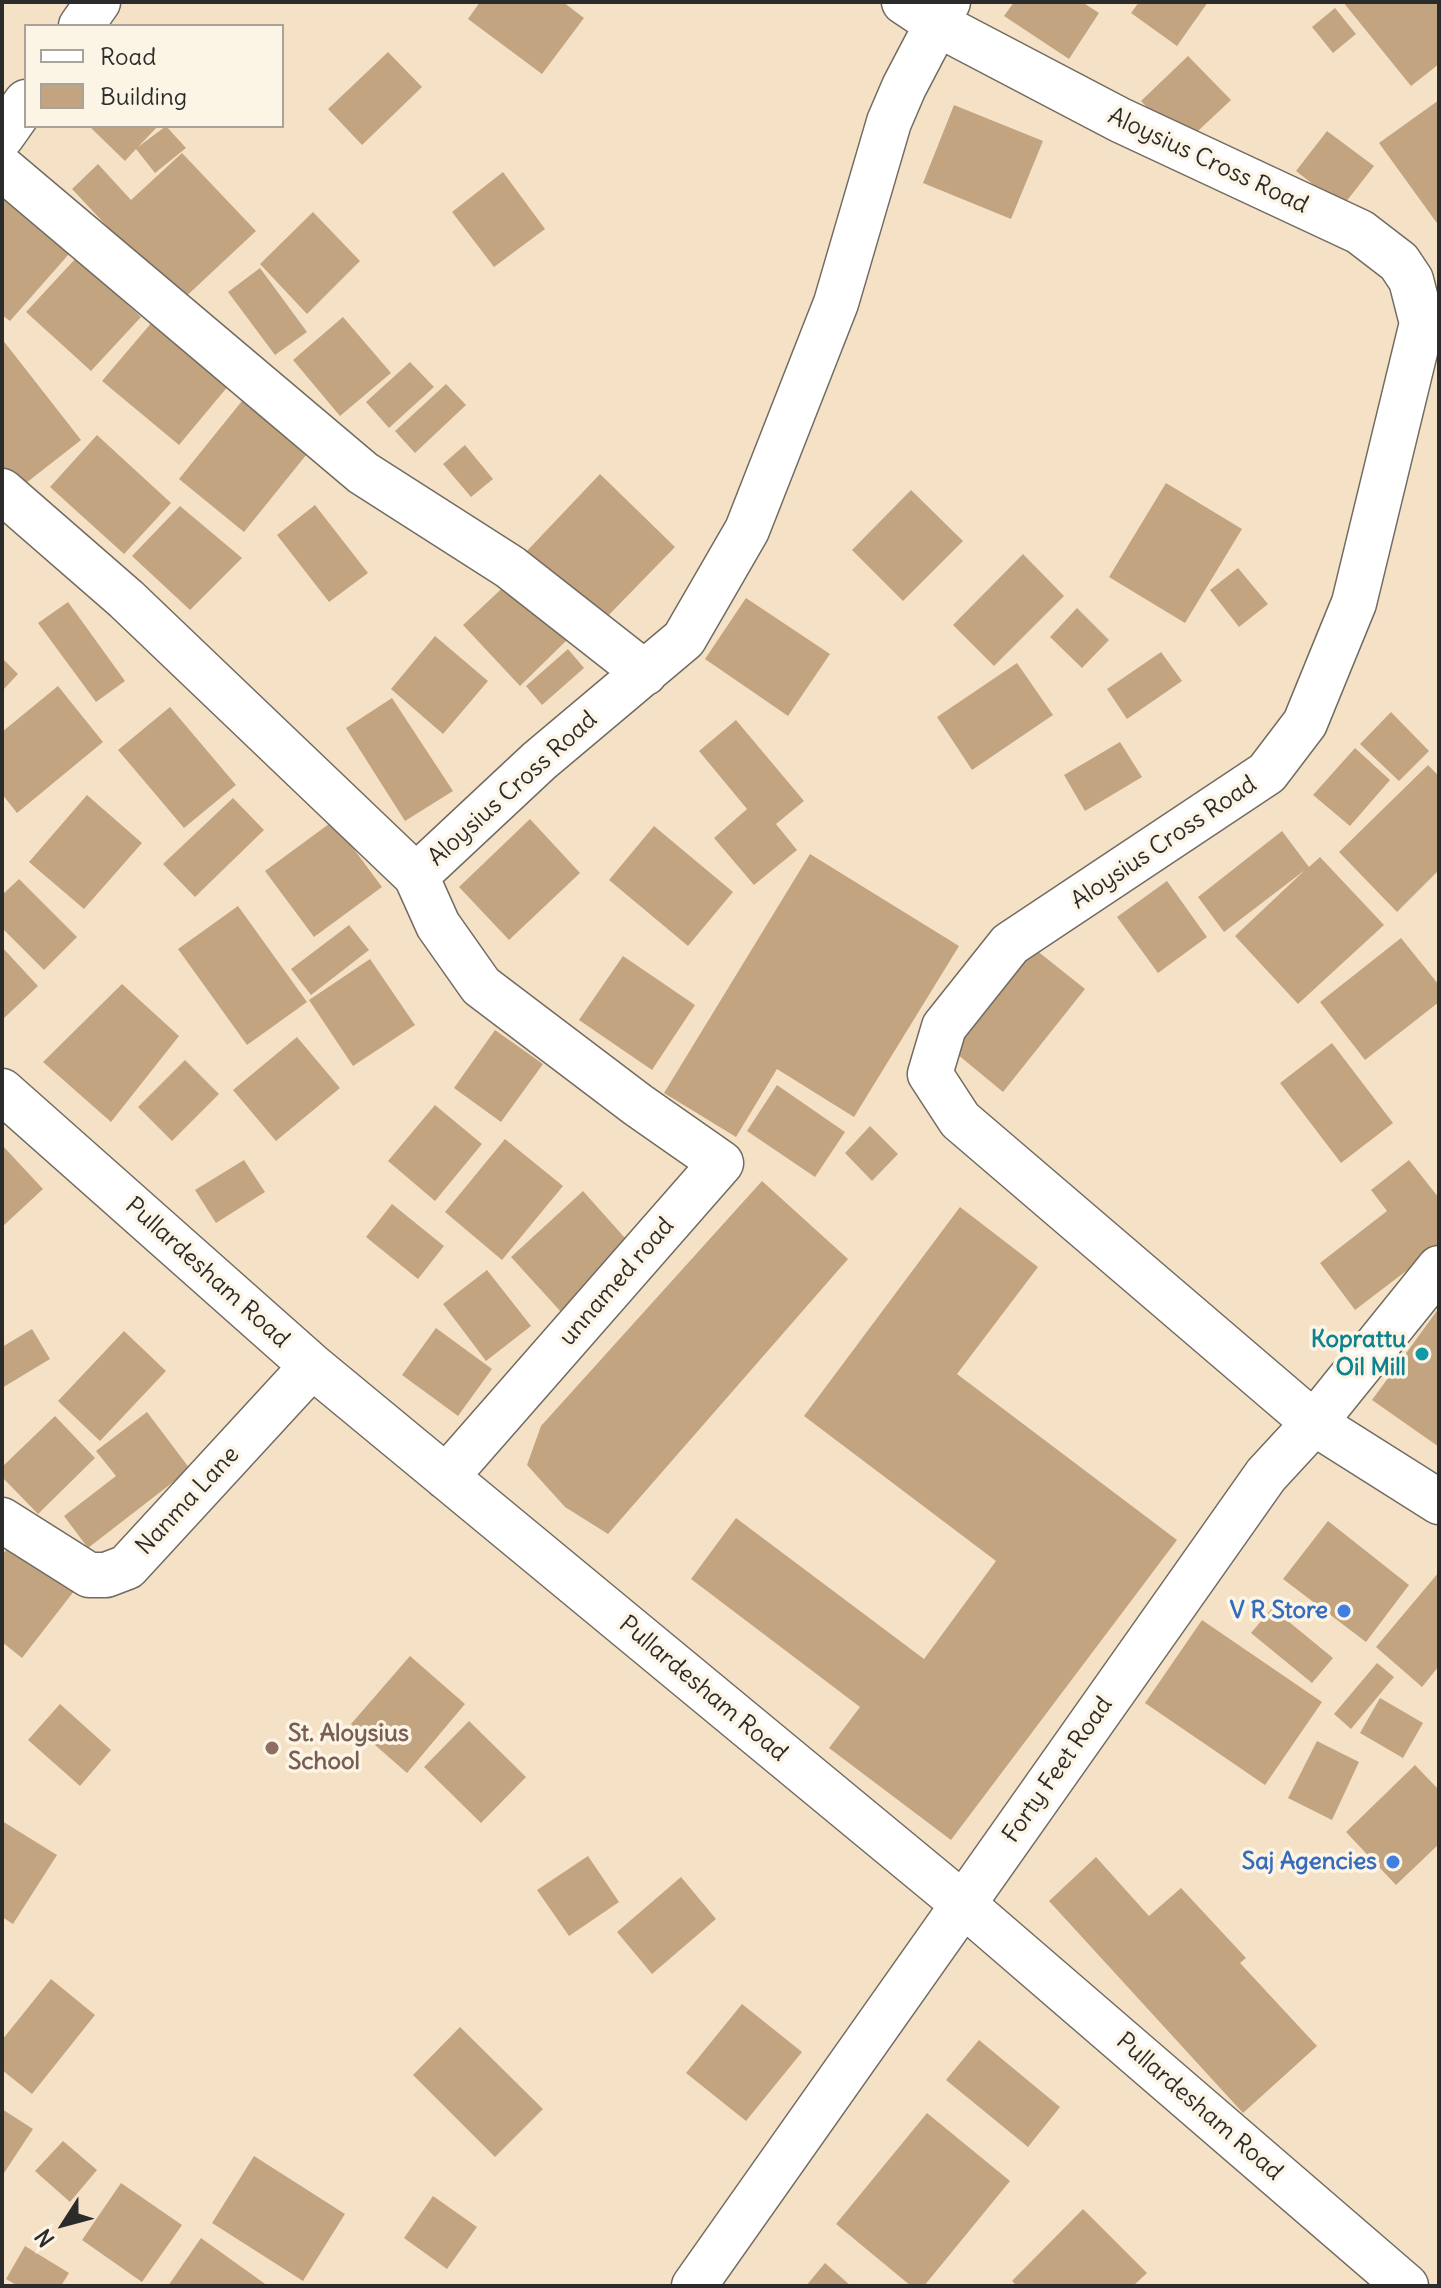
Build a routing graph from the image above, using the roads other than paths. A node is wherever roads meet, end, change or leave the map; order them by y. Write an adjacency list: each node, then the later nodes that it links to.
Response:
1 (98, 2): 3 (street)
2 (930, 9): 7 (street, Aloysius Cross Road); 9 (street, Aloysius Cross Road)
3 (82, 24)
4 (24, 105): 5 (street)
5 (2, 136)
6 (2, 168): 9 (street)
7 (1431, 316): 14 (street, Aloysius Cross Road)
8 (2, 491): 10 (street, Aloysius Cross Road)
9 (645, 673): 10 (street, Aloysius Cross Road)
10 (416, 876): 15 (street, unnamed road)
11 (2, 1091): 13 (street, Pullardesham Road)
12 (1439, 1268): 14 (street, Forty Feet Road)
13 (312, 1366): 15 (street, Pullardesham Road); 17 (street, Nanma Lane)
14 (1314, 1423): 16 (street, Aloysius Cross Road); 18 (street, Forty Feet Road)
15 (446, 1477): 18 (street, Pullardesham Road)
16 (1439, 1502)
17 (2, 1520)
18 (963, 1904): 19 (street, Forty Feet Road); 20 (street, Pullardesham Road)
19 (694, 2286)
20 (1406, 2286)

